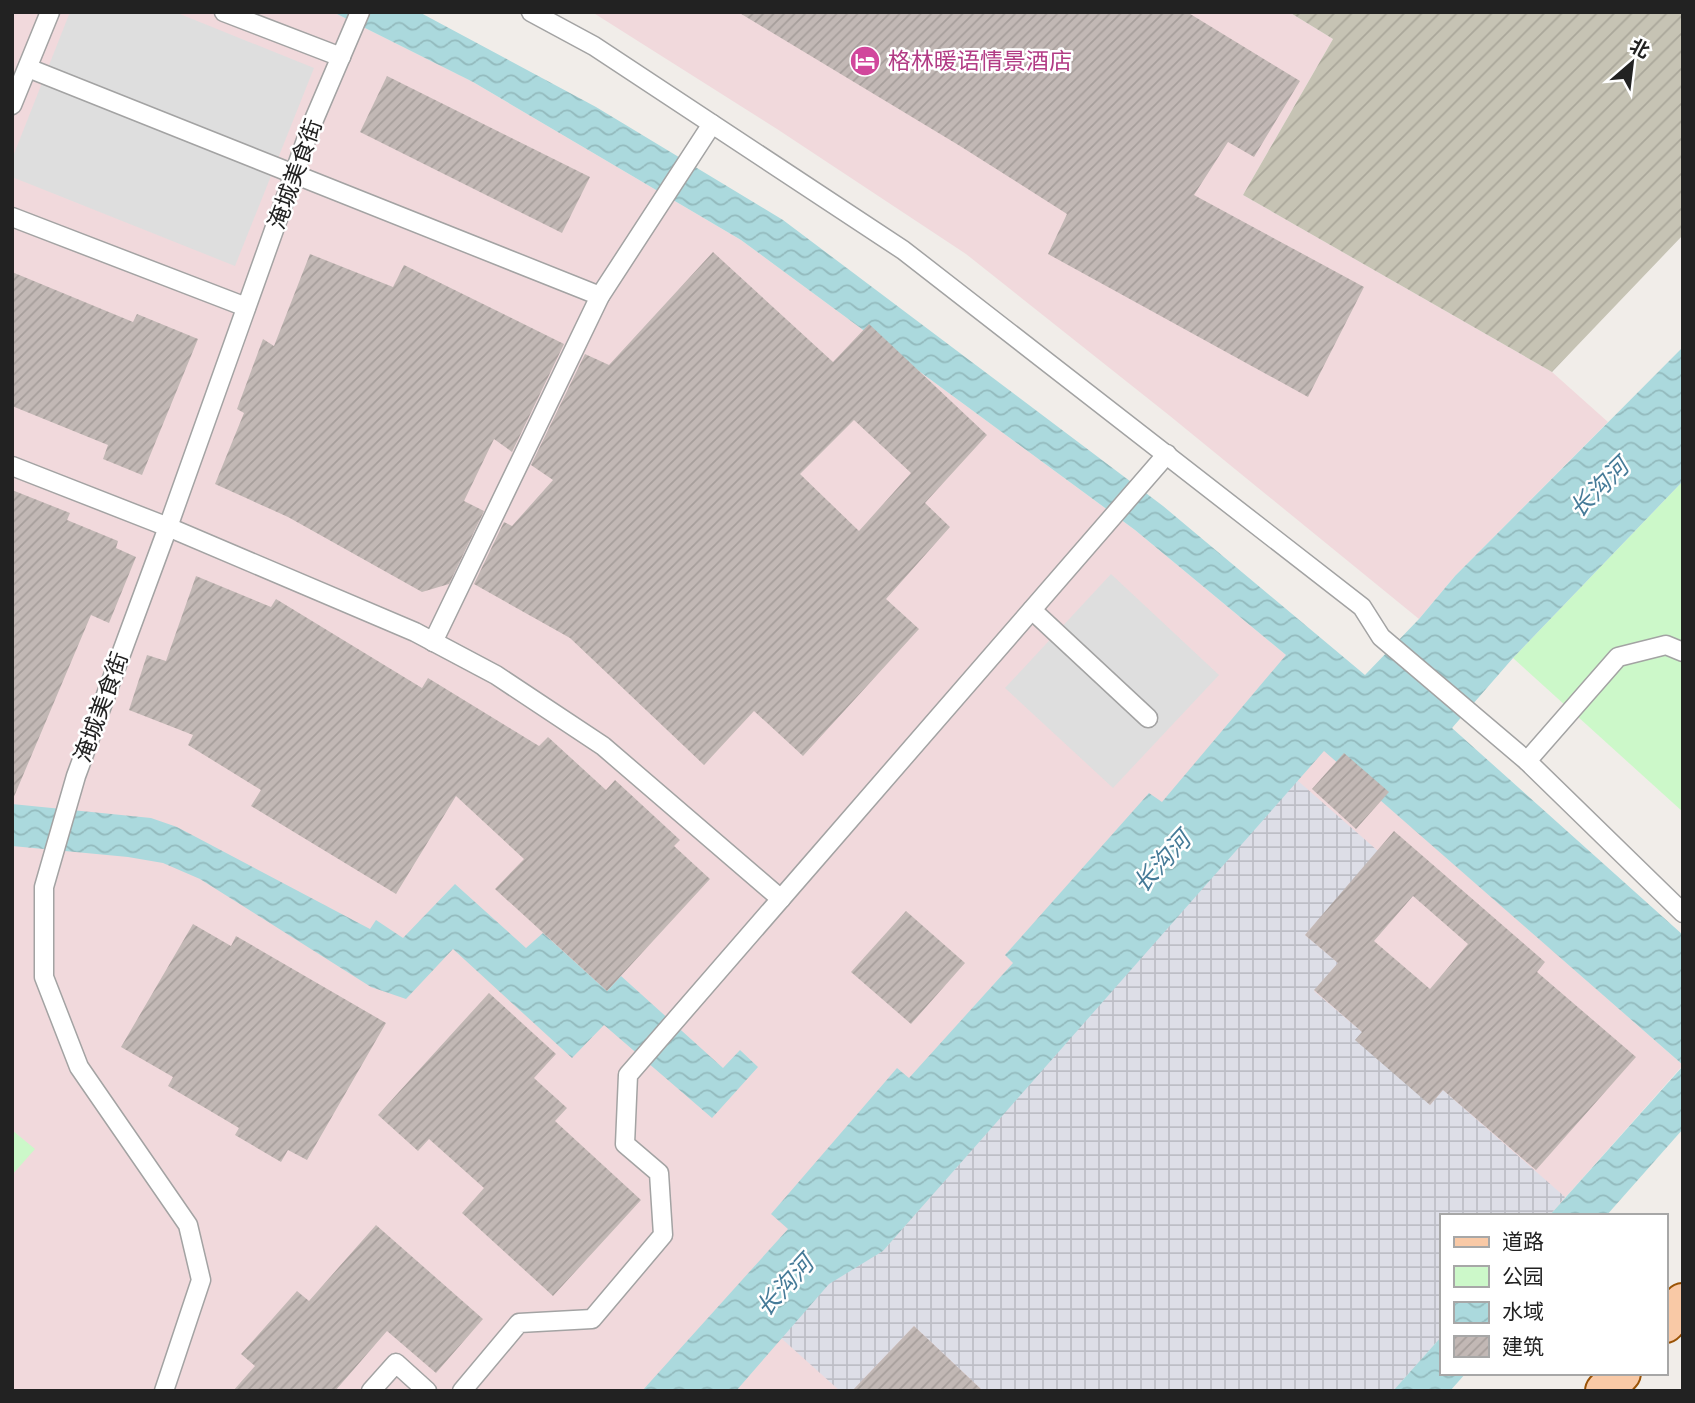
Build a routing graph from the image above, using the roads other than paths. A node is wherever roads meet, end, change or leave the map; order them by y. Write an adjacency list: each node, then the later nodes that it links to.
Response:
1 (50, 12): 6 (lane)
2 (224, 12): 5 (lane)
3 (360, 12): 5 (lane, 淹城美食街)
4 (531, 12): 8 (lane)
5 (341, 57): 9 (lane, 淹城美食街)
6 (28, 68): 7 (lane); 9 (lane)
7 (12, 105)
8 (712, 124): 11 (lane); 13 (lane)
9 (294, 173): 11 (lane); 12 (lane, 淹城美食街)
10 (12, 217): 12 (lane)
11 (600, 296): 17 (lane)
12 (246, 307): 15 (lane, 淹城美食街)
13 (1167, 454): 16 (lane); 20 (lane)
14 (12, 466): 15 (lane)
15 (168, 527): 17 (lane); 26 (lane, 淹城美食街)
16 (1032, 610): 19 (lane); 21 (lane)
17 (433, 642): 21 (lane)
18 (1683, 652): 20 (lane)
19 (1148, 718)
20 (1527, 761): 22 (lane)
21 (781, 899): 29 (lane)
22 (1683, 912)
23 (1683, 1303): 24 (main road)
24 (1667, 1321)
25 (1619, 1375): 30 (main road)
26 (164, 1391)
27 (371, 1391): 28 (lane)
28 (427, 1391)
29 (462, 1391)
30 (1605, 1391)

